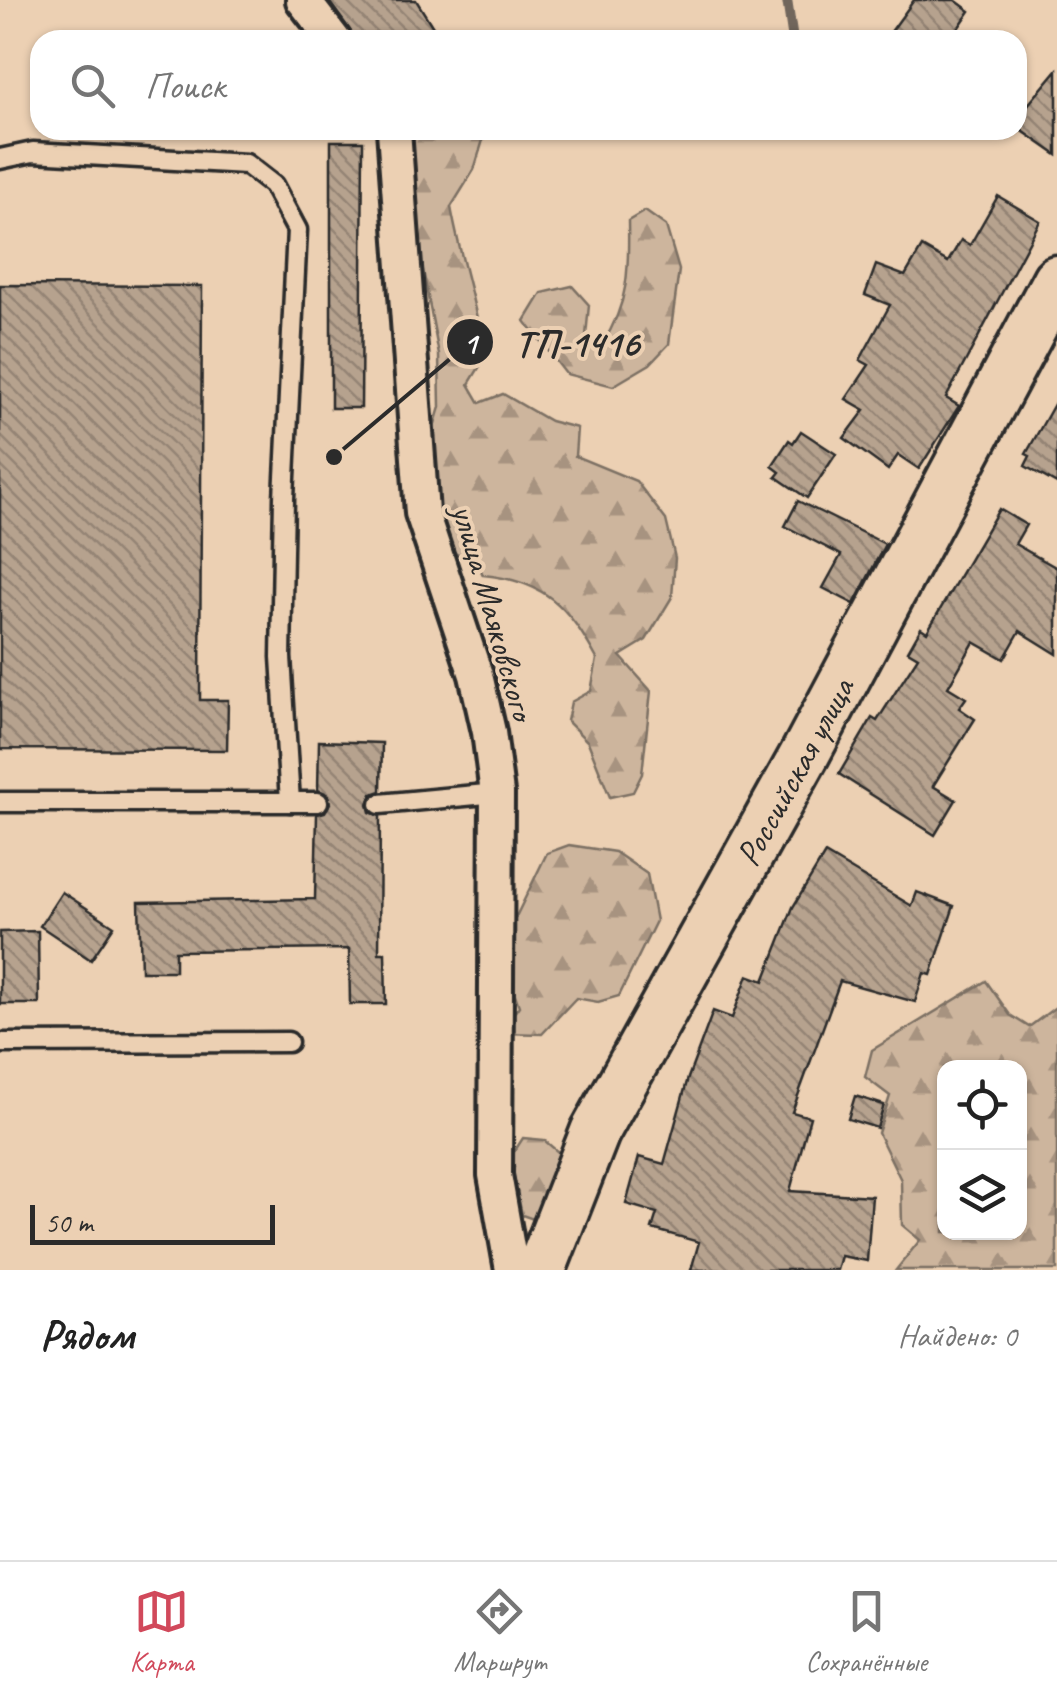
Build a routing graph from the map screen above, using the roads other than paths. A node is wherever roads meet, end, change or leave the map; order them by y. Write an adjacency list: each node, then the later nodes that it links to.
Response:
1 (303, 0): 2 (street)
2 (326, 30)
3 (395, 142): 6 (street, улица Маяковского)
4 (0, 159): 8 (lane)
5 (1057, 280): 14 (street, Российская улица)
6 (496, 793): 10 (lane); 13 (street, улица Маяковского)
7 (0, 802): 8 (lane)
8 (290, 802): 9 (lane)
9 (318, 802)
10 (380, 804)
11 (288, 1042): 12 (lane)
12 (0, 1044)
13 (512, 1270)
14 (541, 1270)

